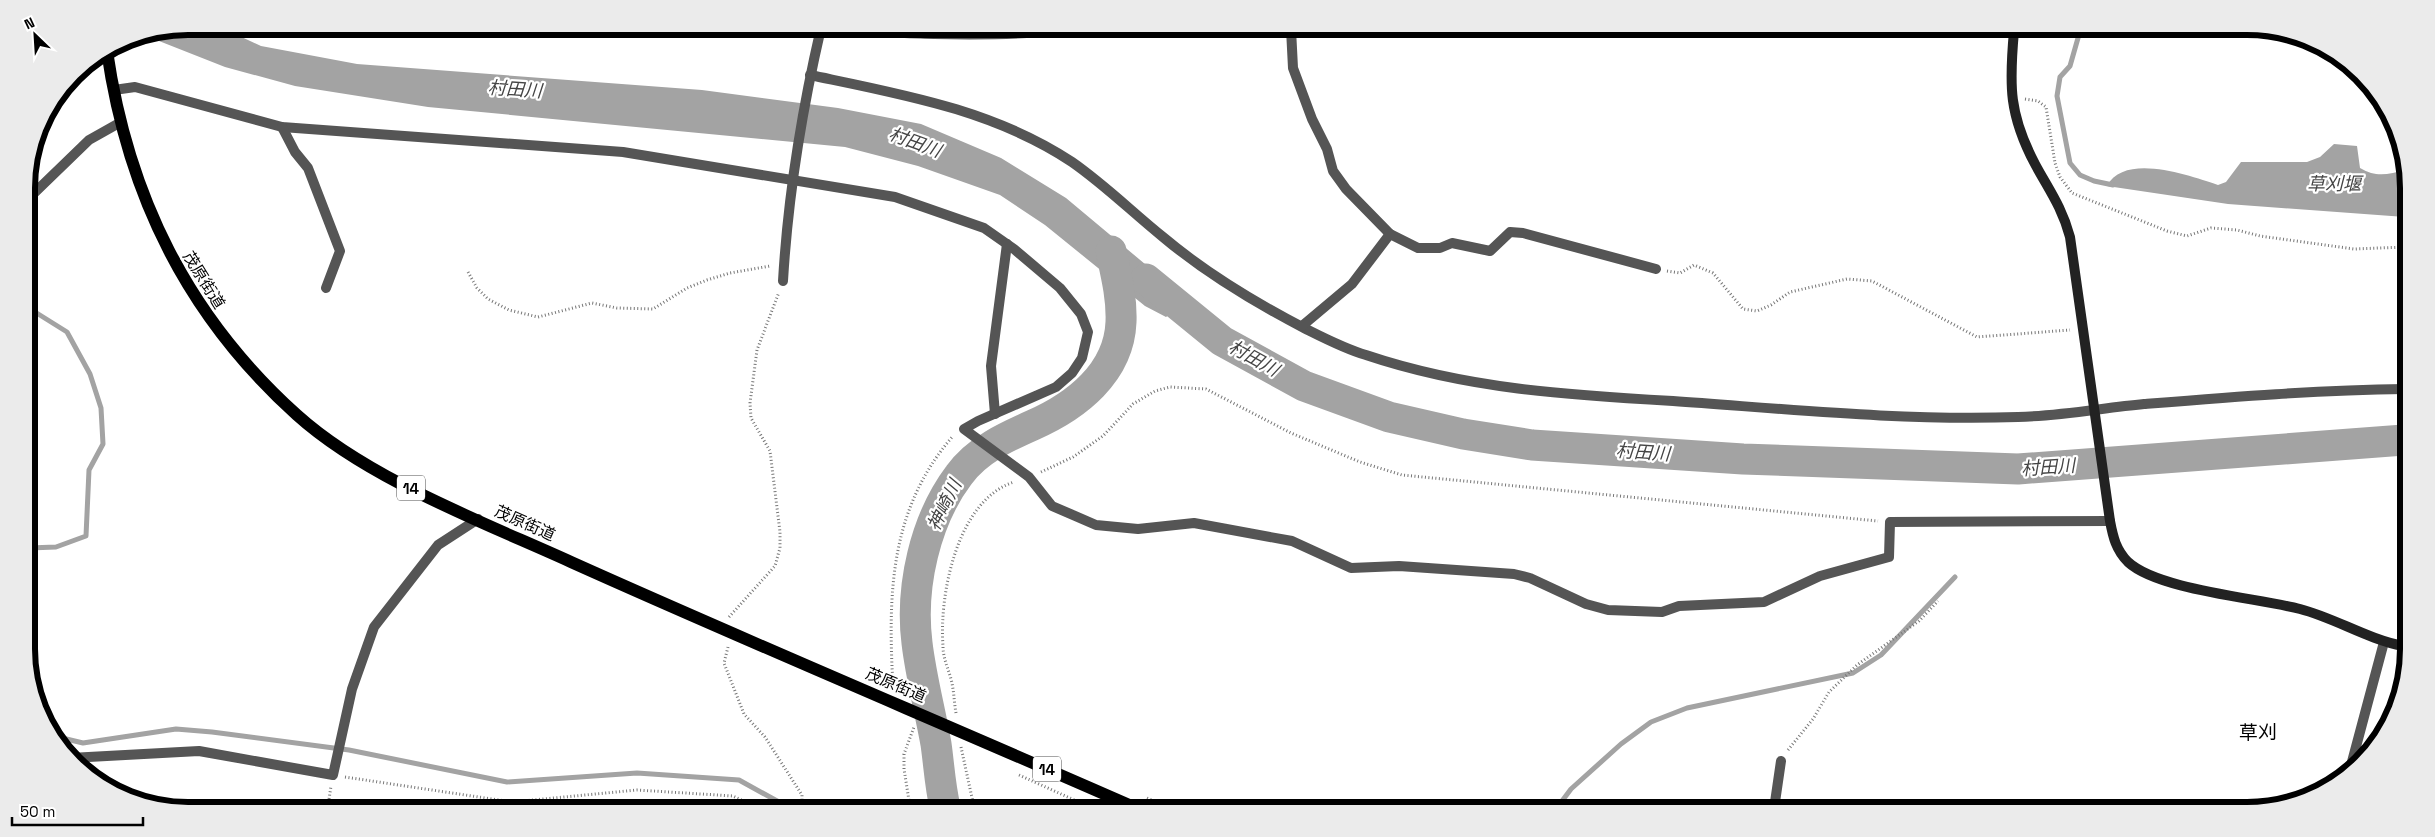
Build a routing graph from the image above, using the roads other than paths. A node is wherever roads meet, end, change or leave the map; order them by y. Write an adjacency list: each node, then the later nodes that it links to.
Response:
1 (819, 35): 5 (street)
2 (1291, 35): 11 (street)
3 (2014, 35): 18 (street)
4 (106, 59): 6 (main road, 茂原街道 / 14)
5 (810, 75): 9 (street); 16 (street)
6 (114, 90): 7 (main road, 茂原街道 / 14); 8 (street)
7 (121, 122): 10 (street); 20 (main road, 茂原街道 / 14)
8 (282, 127): 9 (street); 15 (street)
9 (794, 180): 12 (street); 14 (street)
10 (35, 192)
11 (1390, 234): 13 (street); 16 (street)
12 (1007, 244): 19 (street); 19 (street)
13 (1656, 269)
14 (783, 281)
15 (326, 288)
16 (1302, 326): 18 (street)
17 (2400, 389): 18 (street)
18 (2092, 410): 21 (street)
19 (995, 414): 21 (street)
20 (478, 520): 24 (street); 27 (main road, 茂原街道 / 14)
21 (2110, 521): 22 (street)
22 (2384, 642): 23 (street); 25 (street)
23 (2400, 645)
24 (81, 758)
25 (2353, 759)
26 (1781, 761): 28 (street)
27 (1122, 802)
28 (1775, 802)

